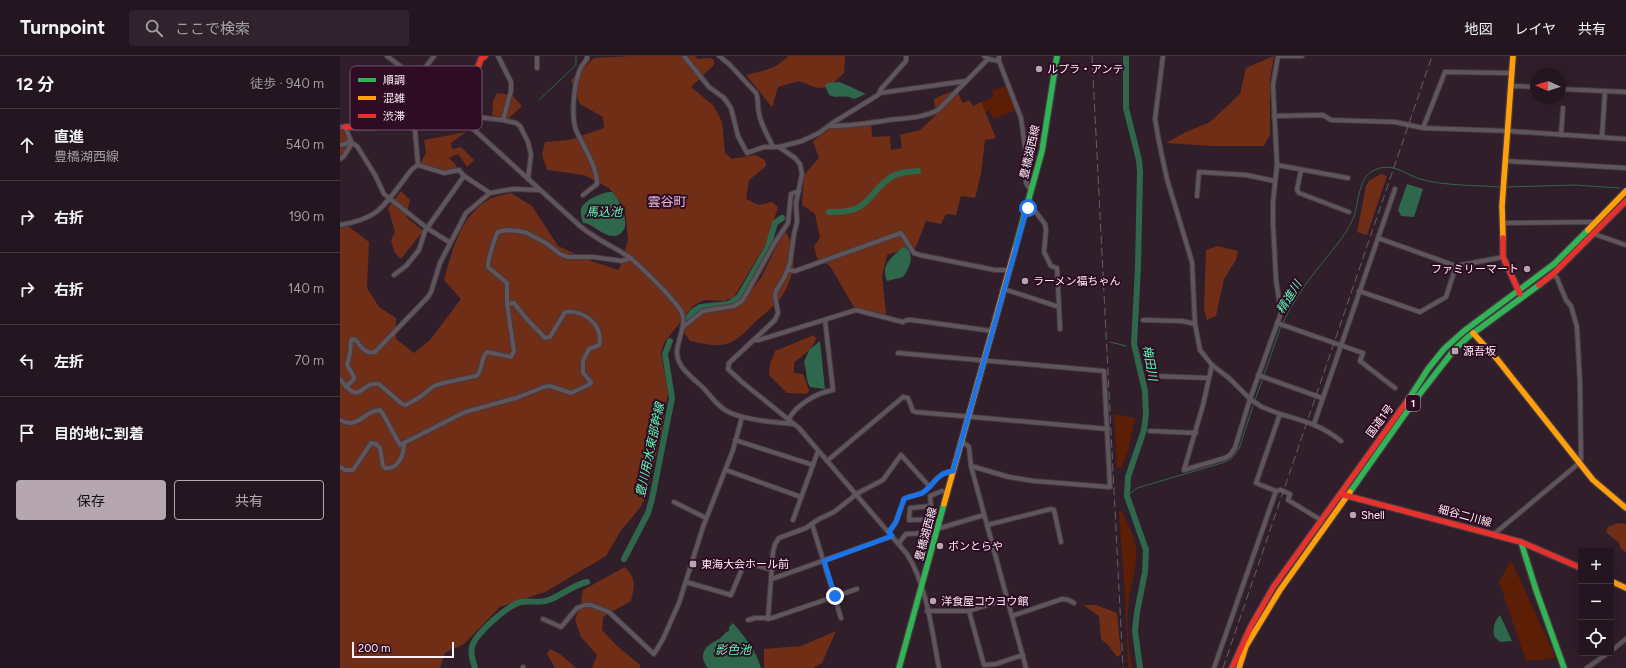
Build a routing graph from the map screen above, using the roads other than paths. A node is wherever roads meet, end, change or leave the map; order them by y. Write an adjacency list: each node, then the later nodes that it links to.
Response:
1 (387, 56): 16 (street)
2 (434, 56): 20 (street)
3 (485, 56): 21 (main road)
4 (498, 56): 34 (street)
5 (537, 56): 22 (street)
6 (587, 56): 64 (street)
7 (684, 56): 46 (street)
8 (720, 56): 46 (street)
9 (906, 56): 30 (street)
10 (984, 56): 18 (street)
11 (1057, 56): 61 (main road, 豊橋湖西線)
12 (1163, 56): 94 (street)
13 (1278, 56): 14 (street); 32 (street)
14 (1302, 56)
15 (1513, 56): 23 (main road)
16 (392, 57): 19 (street)
17 (999, 58): 18 (street); 61 (street)
18 (988, 59): 24 (street)
19 (400, 66)
20 (426, 66)
21 (478, 66)
22 (537, 68)
23 (1512, 73): 25 (main road); 37 (street)
24 (967, 81): 30 (street); 35 (street)
25 (1511, 86): 26 (street); 40 (main road)
26 (1530, 87)
27 (1566, 89): 28 (street)
28 (1605, 91): 29 (street); 42 (street)
29 (1626, 92)
30 (880, 93): 35 (street)
31 (1563, 108): 41 (street)
32 (1274, 116): 37 (street); 51 (street)
33 (482, 118): 34 (street)
34 (503, 120): 56 (street)
35 (830, 126): 47 (street)
36 (342, 127): 44 (street)
37 (1423, 128): 40 (street)
38 (415, 130): 50 (street)
39 (474, 130): 56 (street)
40 (1508, 131): 41 (street); 49 (main road)
41 (1561, 135): 42 (street)
42 (1602, 137): 43 (street)
43 (1626, 139)
44 (351, 141): 45 (street); 48 (street); 66 (street)
45 (340, 145)
46 (773, 147): 47 (street)
47 (778, 147): 60 (street)
48 (340, 159)
49 (1505, 161): 52 (street); 70 (main road)
50 (418, 166): 54 (street); 66 (street)
51 (1277, 166): 53 (street); 57 (street)
52 (1626, 168)
53 (1301, 170): 55 (street); 69 (street)
54 (464, 176): 63 (street); 73 (street)
55 (1348, 178)
56 (528, 179): 59 (street)
57 (1275, 181): 65 (street); 93 (street)
58 (1395, 189): 75 (street)
59 (540, 190): 63 (street); 79 (street)
60 (799, 191): 81 (street); 95 (street)
61 (1031, 191): 68 (main road, 豊橋湖西線)
62 (1626, 192): 71 (main road, 国道1号 / 1)
63 (490, 193): 76 (street)
64 (583, 195)
65 (1197, 196)
66 (390, 199): 72 (street); 73 (street)
67 (1626, 201): 74 (main road, 国道1号 / 1)
68 (1027, 208): 82 (main road, 豊橋湖西線); 90 (street)
69 (1349, 212)
70 (1502, 223): 71 (street); 78 (main road)
71 (1595, 224): 86 (main road, 国道1号 / 1)
72 (340, 225)
73 (427, 228): 76 (street); 84 (street)
74 (1594, 234): 77 (street); 83 (main road, 国道1号 / 1)
75 (1378, 238): 80 (street); 87 (street)
76 (449, 242): 108 (street)
77 (1626, 245)
78 (1503, 257): 80 (street); 86 (main road)
79 (631, 258): 89 (street); 95 (street)
80 (1456, 266): 87 (street)
81 (788, 270): 82 (street); 99 (street)
82 (1009, 270): 85 (main road, 豊橋湖西線)
83 (1553, 274): 88 (main road, 国道1号 / 1); 128 (street)
84 (394, 275)
85 (1004, 289): 90 (street); 97 (main road, 豊橋湖西線)
86 (1518, 291): 88 (main road); 137 (main road, 国道1号 / 1)
87 (1360, 292): 100 (street)
88 (1522, 297): 98 (main road, 国道1号 / 1)
89 (507, 304): 108 (street); 125 (street)
90 (1059, 307): 96 (street)
91 (825, 320): 97 (street); 99 (street); 116 (street)
92 (1143, 320): 94 (street)
93 (1278, 323): 100 (street); 105 (street)
94 (1195, 324): 103 (street)
95 (682, 328): 113 (street)
96 (1060, 329)
97 (992, 331): 102 (main road, 豊橋湖西線)
98 (1473, 333): 128 (main road); 140 (main road, 国道1号 / 1)
99 (755, 340): 116 (street)
100 (1341, 345): 109 (street); 110 (street)
101 (898, 353): 102 (street)
102 (984, 362): 114 (main road, 豊橋湖西線); 119 (street)
103 (1212, 365): 106 (street); 111 (street)
104 (1152, 376): 106 (street)
105 (1259, 376): 110 (street); 111 (street)
106 (1209, 378): 121 (street)
107 (340, 379): 108 (street)
108 (346, 387)
109 (1395, 388)
110 (1322, 398): 118 (street)
111 (1251, 400): 112 (street); 121 (street)
112 (1280, 414): 118 (street); 135 (street)
113 (742, 417): 117 (street); 122 (street)
114 (968, 417): 119 (street); 123 (main road, 豊橋湖西線); 127 (street)
115 (340, 420): 125 (street)
116 (788, 420): 117 (street)
117 (793, 424): 126 (street)
118 (1314, 424): 124 (street)
119 (1108, 429): 131 (street)
120 (1150, 430): 121 (street)
121 (1196, 433)
122 (735, 440): 129 (street); 132 (street)
123 (961, 442): 131 (street); 133 (main road, 豊橋湖西線)
124 (1341, 442)
125 (404, 444): 130 (street)
126 (818, 451): 127 (street); 129 (street)
127 (827, 461): 138 (street)
128 (1578, 464): 142 (main road); 152 (street)
129 (812, 465): 139 (street)
130 (340, 466)
131 (970, 466): 143 (street)
132 (726, 470): 139 (street); 144 (street)
133 (953, 471): 134 (street); 136 (main road, 豊橋湖西線)
134 (929, 486): 138 (street); 151 (street)
135 (1276, 491): 147 (street); 184 (street)
136 (947, 493): 145 (main road, 豊橋湖西線); 145 (street)
137 (1340, 493): 140 (main road, 細谷二川線); 147 (main road, 国道1号 / 1)
138 (856, 495): 148 (street); 151 (street)
139 (801, 497): 146 (street)
140 (1346, 497): 152 (main road, 細谷二川線); 186 (main road, 国道1号 / 1)
141 (674, 502): 144 (street)
142 (1626, 508)
143 (984, 515): 149 (street); 150 (street)
144 (706, 518): 161 (street)
145 (940, 519): 150 (main road, 豊橋湖西線)
146 (793, 520)
147 (1321, 520): 185 (main road, 国道1号 / 1)
148 (812, 524): 157 (street); 159 (street)
149 (987, 525): 154 (street); 167 (street)
150 (937, 529): 153 (main road, 豊橋湖西線)
151 (891, 534): 156 (street); 157 (street)
152 (1494, 534): 155 (main road, 細谷二川線)
153 (935, 536): 156 (street); 163 (main road, 豊橋湖西線)
154 (1061, 542)
155 (1521, 542): 158 (main road, 細谷二川線); 187 (main road)
156 (899, 543): 163 (street)
157 (824, 561): 160 (street); 166 (street)
158 (1578, 567)
159 (772, 570): 160 (street); 161 (street)
160 (772, 579): 174 (street)
161 (686, 582): 173 (street)
162 (1614, 582): 164 (main road)
163 (922, 587): 169 (street); 181 (main road, 豊橋湖西線)
164 (1626, 588)
165 (856, 589): 166 (street)
166 (835, 596): 172 (street); 174 (street)
167 (1006, 599): 170 (street); 171 (street)
168 (1074, 603): 171 (street)
169 (927, 611): 170 (street); 182 (street)
170 (968, 611): 180 (street)
171 (1012, 616): 178 (street)
172 (840, 618)
173 (543, 619)
174 (768, 619): 175 (street)
175 (748, 620)
176 (1626, 639): 177 (street)
177 (1614, 649)
178 (1023, 655): 180 (street); 183 (street)
179 (1604, 656): 188 (street)
180 (997, 666)
181 (899, 668)
182 (939, 668)
183 (1026, 668)
184 (1214, 668)
185 (1232, 668)
186 (1239, 668)
187 (1564, 668)
188 (1587, 668)

